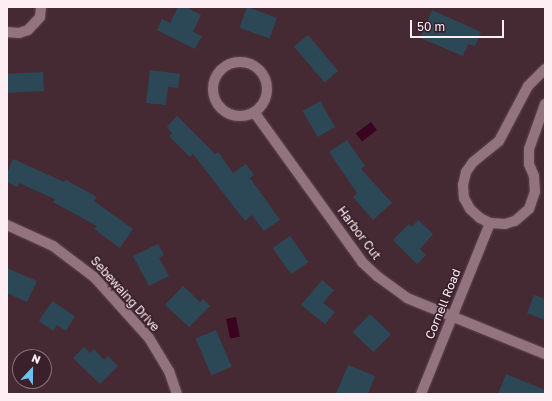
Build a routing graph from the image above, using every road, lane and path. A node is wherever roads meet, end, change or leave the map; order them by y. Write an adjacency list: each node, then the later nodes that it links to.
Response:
1 (42, 7): 2 (street)
2 (7, 32)
3 (545, 69): 6 (street)
4 (545, 104): 6 (street)
5 (254, 112): 5 (street); 8 (street, Harbor Cut)
6 (490, 223): 8 (street, Cornell Road)
7 (7, 225): 10 (street, Sebewaing Drive)
8 (452, 317): 9 (street, Harbor Cut); 11 (street, Cornell Road)
9 (545, 354)
10 (177, 394)
11 (421, 394)

